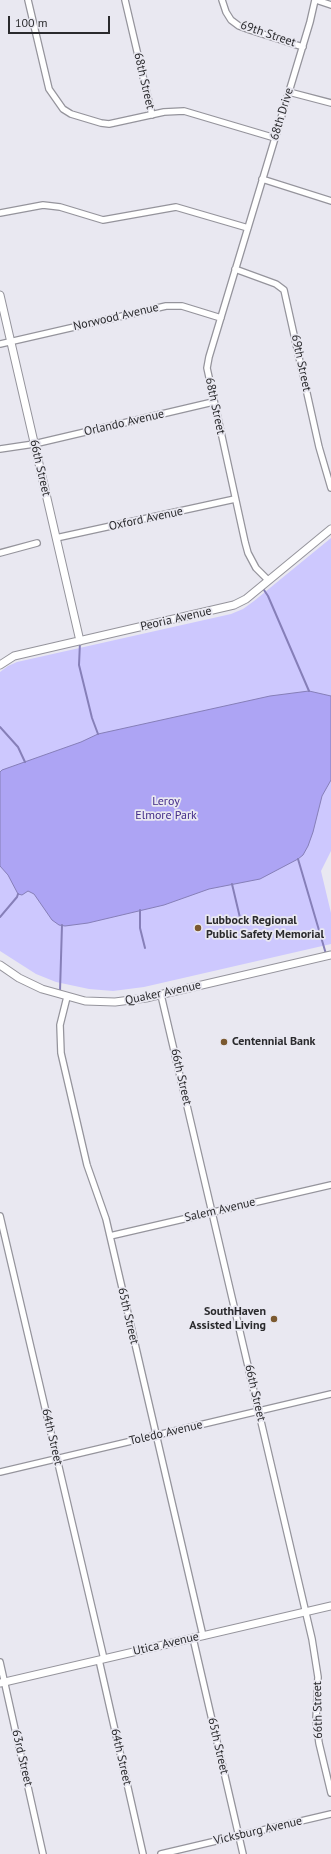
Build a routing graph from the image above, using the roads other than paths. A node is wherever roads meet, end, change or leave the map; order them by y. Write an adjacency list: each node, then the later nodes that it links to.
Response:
1 (28, 0): 9 (street)
2 (125, 0): 9 (street, 68th Street)
3 (222, 0): 6 (street, 69th Street)
4 (315, 0): 5 (street); 6 (street, 68th Drive)
5 (331, 5)
6 (303, 47): 7 (street, 68th Drive)
7 (289, 92): 8 (street); 10 (street, 68th Drive)
8 (331, 103)
9 (152, 115): 10 (street)
10 (275, 138): 11 (street, 68th Drive)
11 (262, 179): 12 (street); 14 (street, 68th Drive)
12 (331, 201)
13 (0, 213): 14 (street)
14 (248, 228): 15 (street, 68th Street)
15 (235, 269): 17 (street, 68th Street); 23 (street, 69th Street)
16 (0, 295): 18 (street, 66th Street)
17 (221, 318): 18 (street, Norwood Avenue); 20 (street, 68th Street)
18 (11, 342): 19 (street, Norwood Avenue); 21 (street, 66th Street)
19 (0, 344)
20 (214, 402): 21 (street, Orlando Avenue); 24 (street, 68th Street)
21 (34, 444): 22 (street, Orlando Avenue); 26 (street, 66th Street)
22 (0, 449)
23 (331, 488)
24 (235, 499): 26 (street, Oxford Avenue); 29 (street, 68th Street)
25 (331, 528): 29 (street, Peoria Avenue)
26 (56, 538): 30 (street, 66th Street)
27 (37, 543): 28 (street)
28 (0, 553)
29 (268, 580): 30 (street, Peoria Avenue)
30 (80, 641): 31 (street, Peoria Avenue)
31 (0, 665)
32 (331, 955): 34 (street, Quaker Avenue)
33 (0, 965): 35 (street, Quaker Avenue)
34 (161, 995): 35 (street, Quaker Avenue); 37 (street, 66th Street)
35 (67, 997): 39 (street, 65th Street)
36 (331, 1185): 37 (street, Salem Avenue)
37 (213, 1211): 39 (street, Salem Avenue); 41 (street, 66th Street)
38 (0, 1216): 43 (street, 64th Street)
39 (110, 1236): 42 (street, 65th Street)
40 (331, 1394): 41 (street, Toledo Avenue)
41 (260, 1411): 42 (street, Toledo Avenue); 46 (street, 66th Street)
42 (156, 1435): 43 (street, Toledo Avenue); 47 (street, 65th Street)
43 (57, 1458): 44 (street, Toledo Avenue); 49 (street, 64th Street)
44 (0, 1472)
45 (331, 1606): 46 (street, Utica Avenue)
46 (306, 1612): 47 (street, Utica Avenue); 52 (street, 66th Street)
47 (202, 1636): 48 (street, Utica Avenue)
48 (193, 1638): 49 (street, Utica Avenue); 54 (street, 65th Street)
49 (101, 1659): 51 (street, Utica Avenue); 56 (street, 64th Street)
50 (0, 1662): 51 (street, 63rd Street)
51 (2, 1682): 55 (street, 63rd Street)
52 (331, 1793)
53 (331, 1814): 54 (street, Vicksburg Avenue)
54 (239, 1836): 57 (street, Vicksburg Avenue); 58 (street, 65th Street)
55 (43, 1854)
56 (143, 1854)
57 (161, 1854)
58 (243, 1854)

